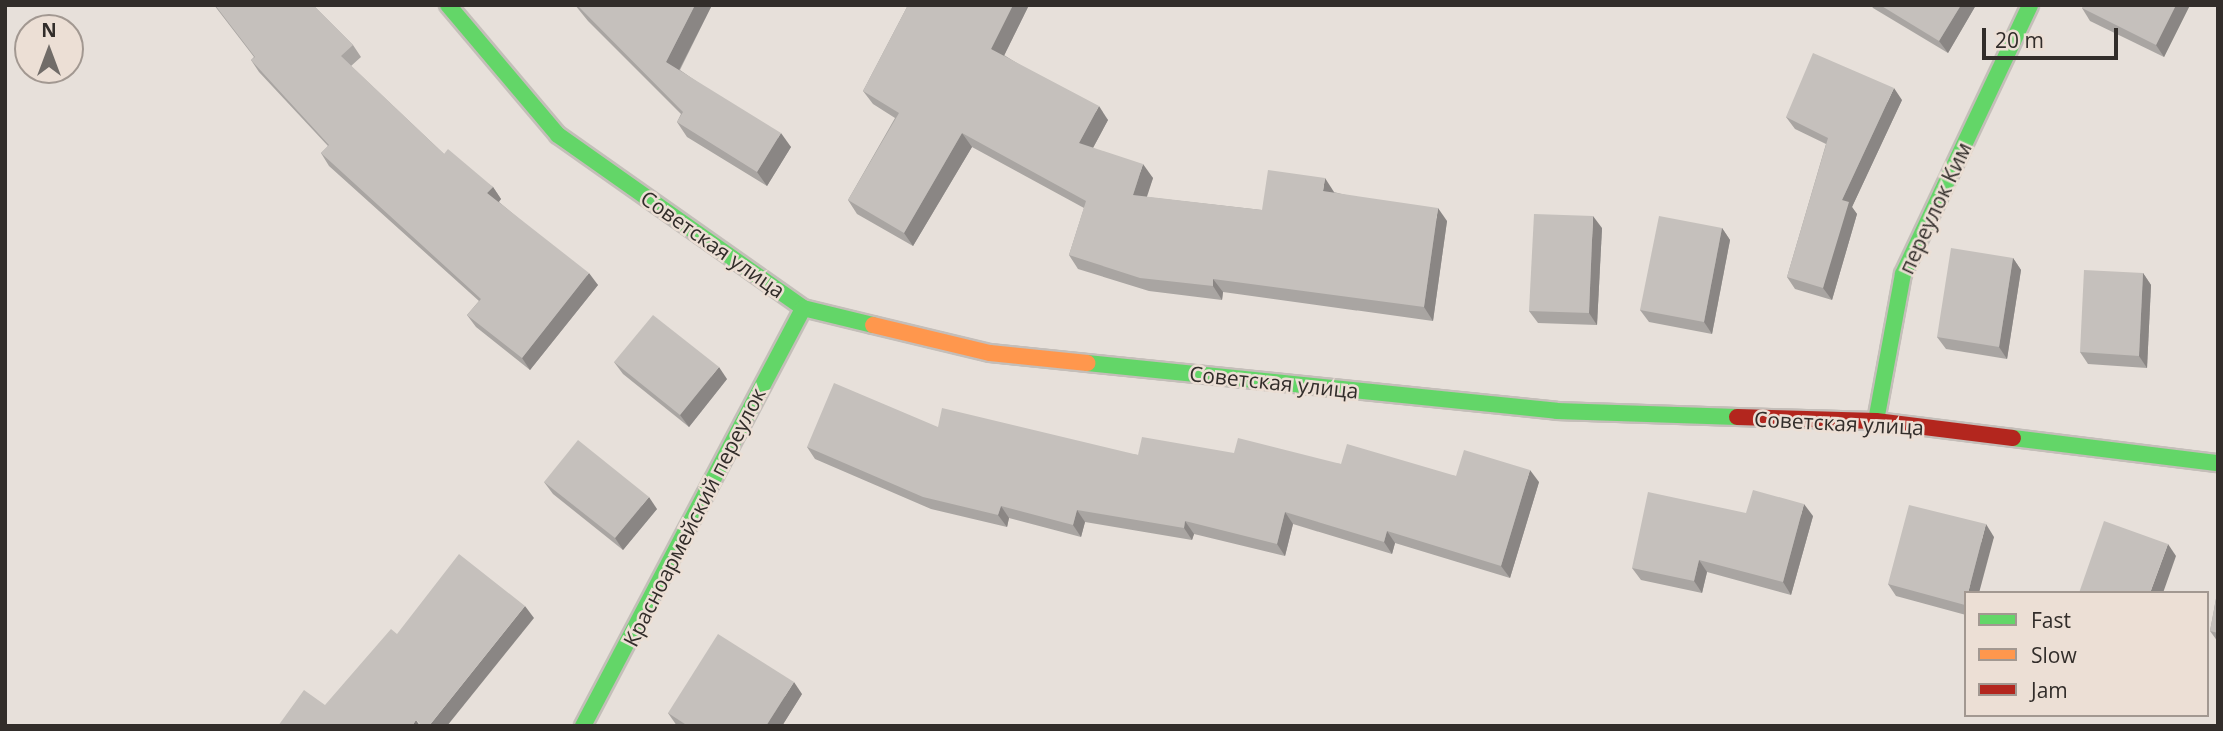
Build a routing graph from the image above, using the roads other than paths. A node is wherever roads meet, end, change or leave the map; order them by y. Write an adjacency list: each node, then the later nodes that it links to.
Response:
1 (448, 5): 3 (street, Советская улица)
2 (2030, 5): 4 (street, переулок Ким)
3 (803, 307): 4 (street, Советская улица); 6 (street, Красноармейский переулок)
4 (1876, 421): 5 (street, Советская улица)
5 (2218, 463)
6 (583, 726)

